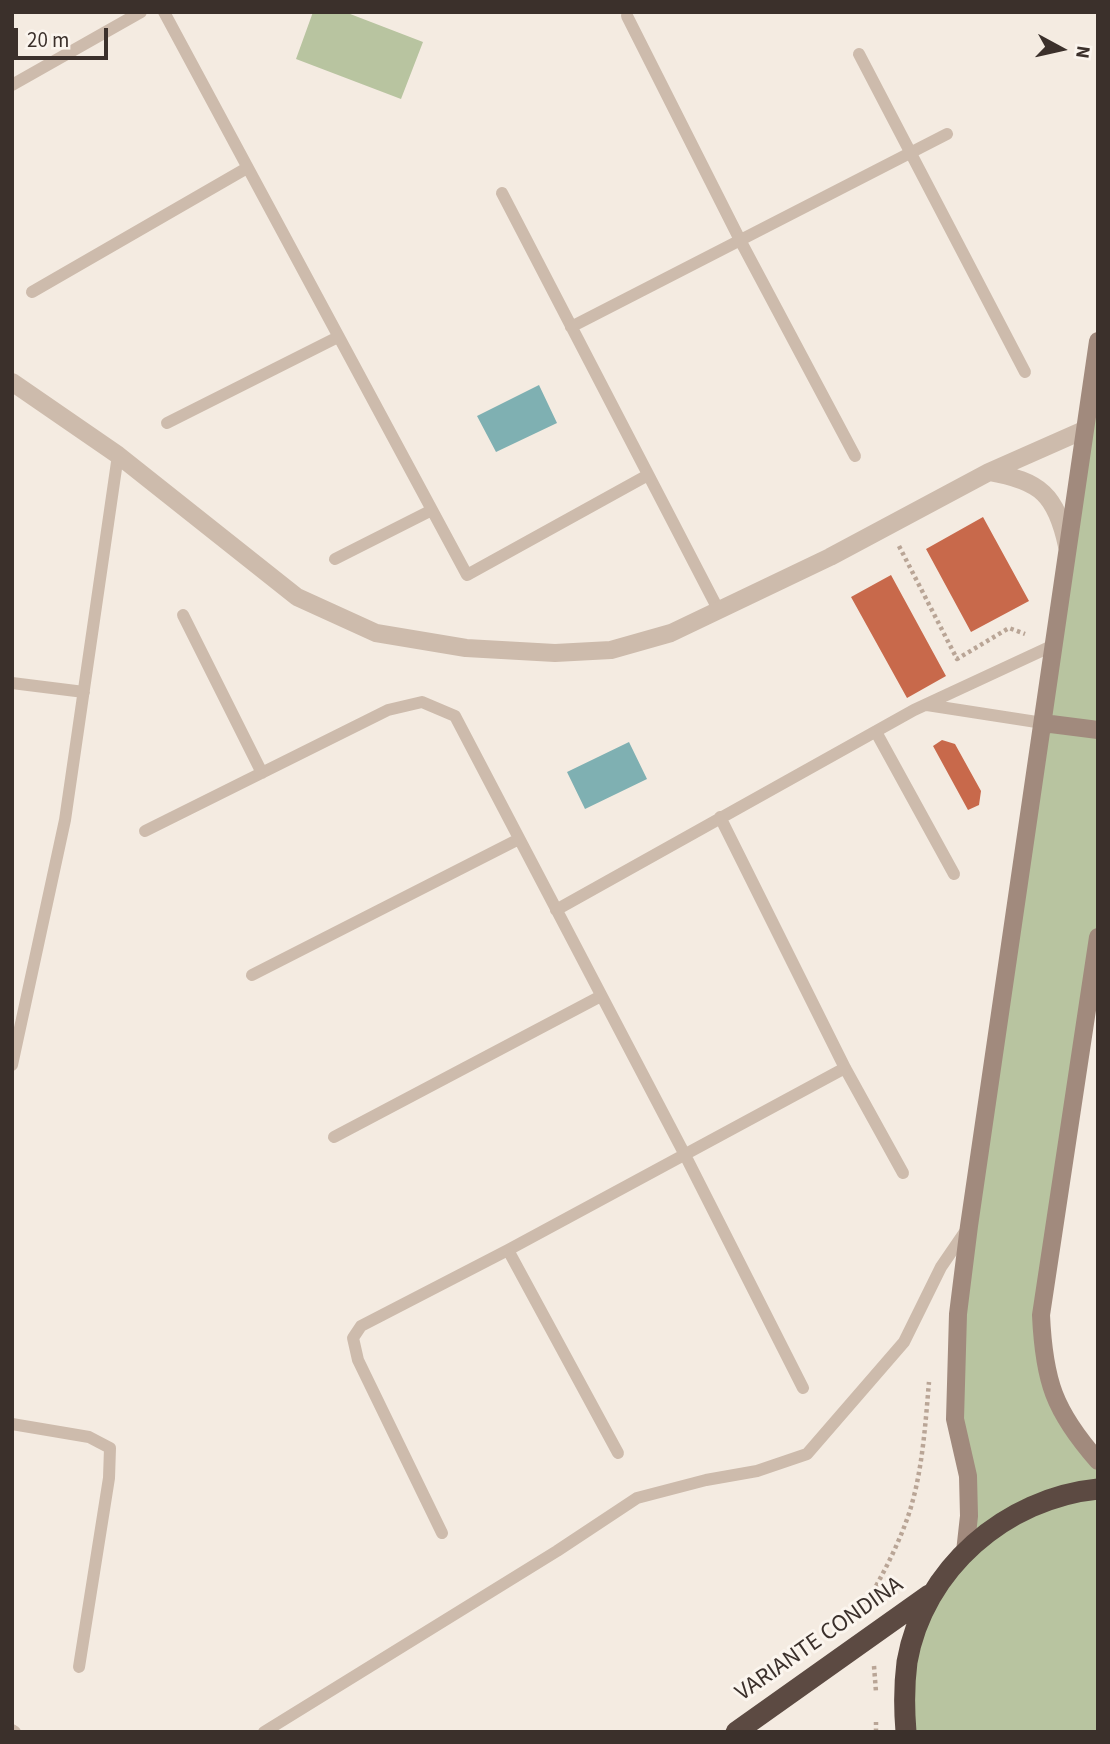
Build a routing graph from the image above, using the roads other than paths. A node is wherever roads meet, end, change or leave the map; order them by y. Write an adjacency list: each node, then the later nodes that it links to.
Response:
1 (141, 12): 5 (lane)
2 (164, 12): 8 (lane)
3 (627, 16): 10 (lane)
4 (859, 54): 7 (lane)
5 (12, 85)
6 (947, 134): 7 (lane)
7 (911, 152): 10 (lane); 15 (lane)
8 (247, 168): 11 (lane); 13 (lane)
9 (502, 193): 12 (lane)
10 (740, 240): 12 (lane); 20 (lane)
11 (32, 292)
12 (571, 327): 22 (lane)
13 (338, 337): 17 (lane); 23 (lane)
14 (1098, 341): 18 (main road)
15 (1025, 372)
16 (12, 382): 19 (street)
17 (167, 423)
18 (1084, 430): 21 (street); 24 (main road)
19 (118, 455): 26 (street); 30 (lane)
20 (855, 456)
21 (989, 472): 24 (street); 26 (street)
22 (648, 475): 23 (lane); 26 (lane)
23 (432, 510): 25 (lane)
24 (1067, 547): 28 (main road)
25 (335, 559)
26 (719, 611)
27 (183, 615): 35 (lane)
28 (1054, 645): 31 (lane); 32 (main road)
29 (12, 683): 30 (lane)
30 (84, 692): 44 (lane)
31 (927, 705): 32 (lane); 34 (lane)
32 (1043, 723): 33 (main road); 49 (main road)
33 (1098, 730)
34 (876, 732): 36 (lane); 39 (lane)
35 (262, 773): 37 (lane); 38 (lane)
36 (720, 817): 40 (lane); 45 (lane)
37 (145, 831)
38 (519, 839): 40 (lane); 42 (lane)
39 (954, 874)
40 (556, 910): 43 (lane)
41 (1098, 937): 54 (main road)
42 (252, 975)
43 (601, 996): 46 (lane); 47 (lane)
44 (12, 1065)
45 (845, 1068): 47 (lane); 48 (lane)
46 (334, 1137)
47 (685, 1155): 50 (lane); 51 (lane)
48 (903, 1173)
49 (969, 1226): 57 (main road); 60 (lane)
50 (508, 1250): 53 (lane); 56 (lane)
51 (803, 1388)
52 (12, 1424): 59 (lane)
53 (618, 1453)
54 (1098, 1461)
55 (1098, 1489): 57 (highway)
56 (442, 1533)
57 (965, 1552): 58 (highway)
58 (934, 1592): 61 (highway, VARIANTE CONDINA); 62 (highway)
59 (79, 1667)
60 (264, 1732)
61 (736, 1732)
62 (906, 1732)

